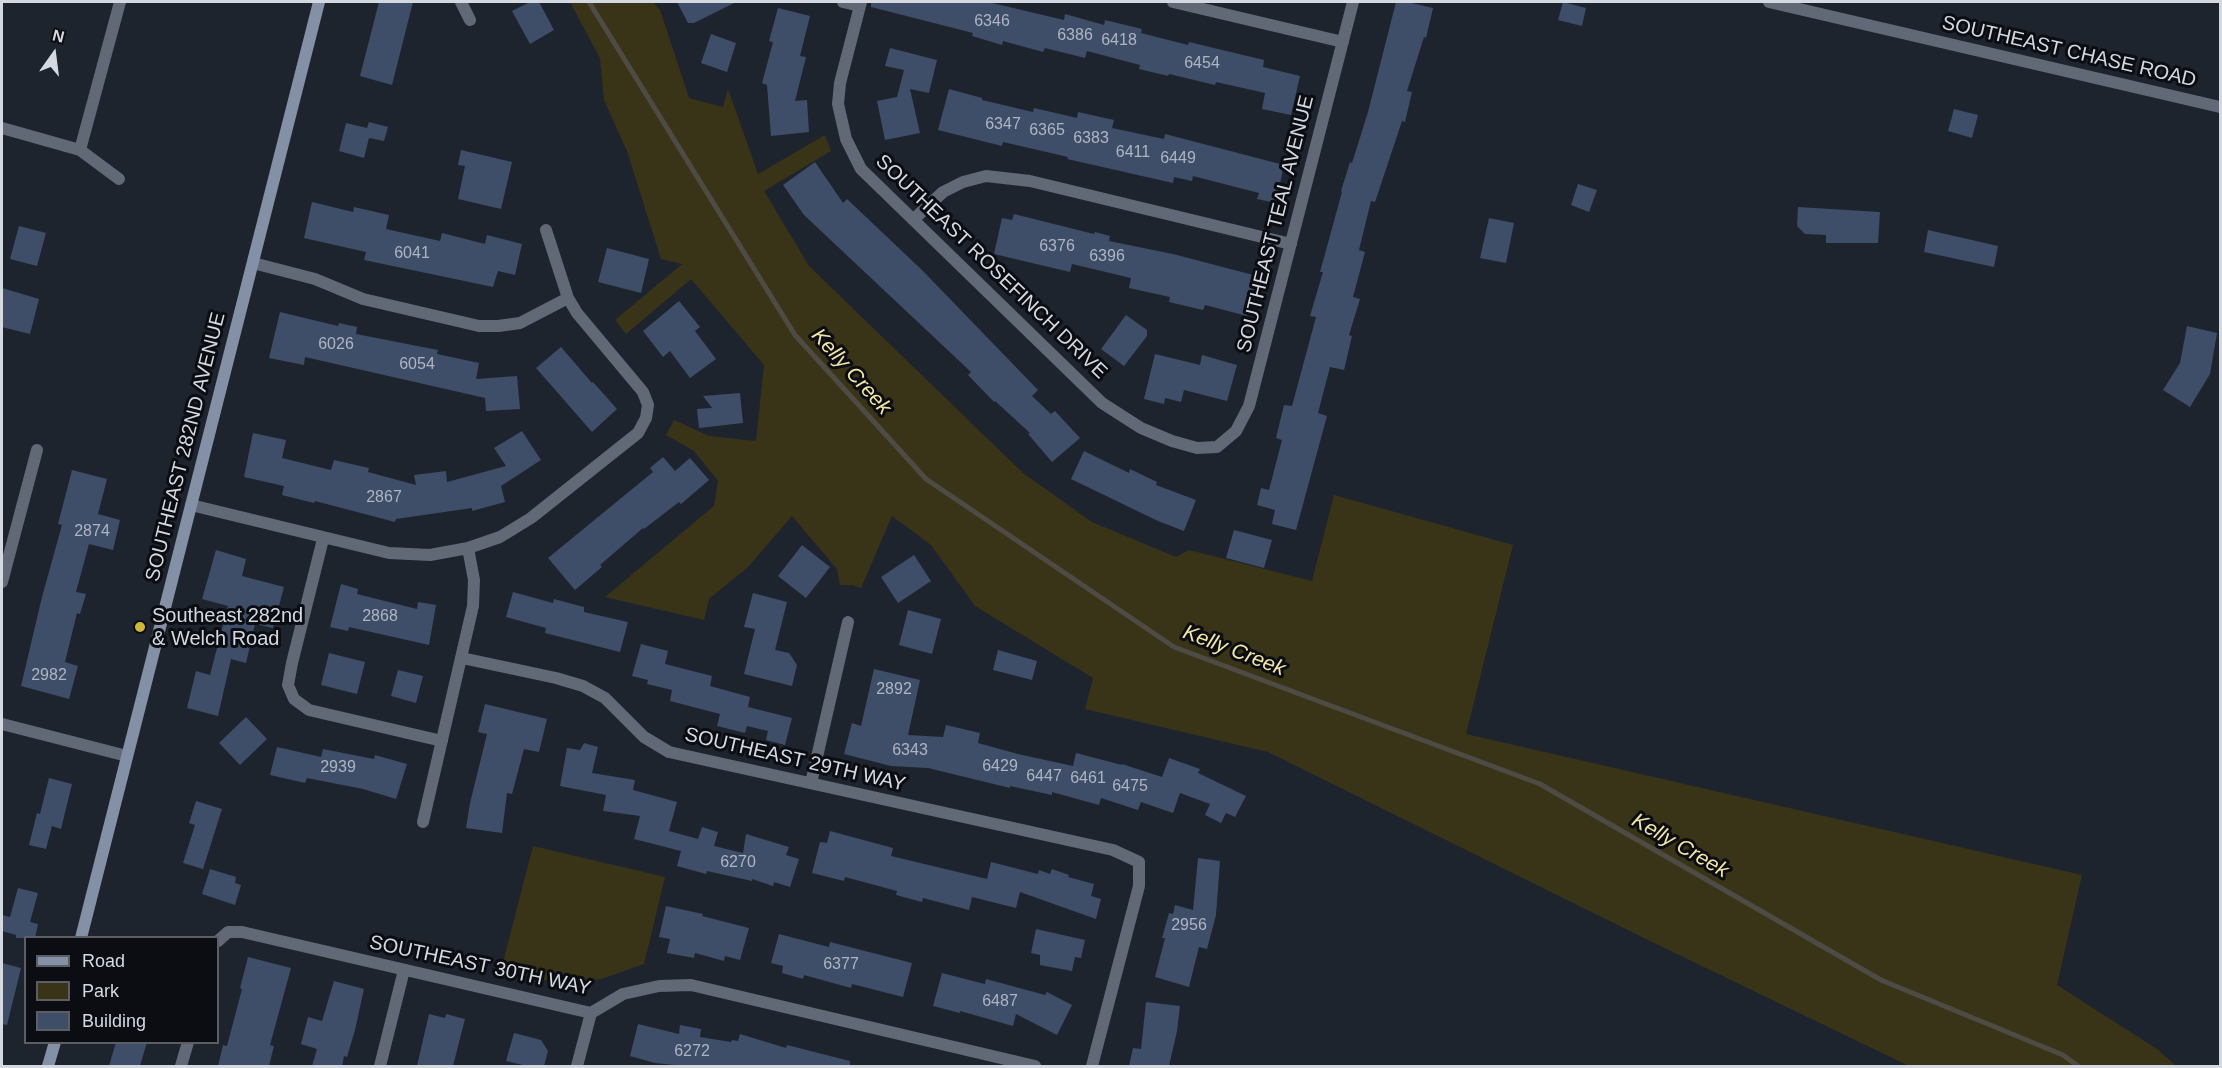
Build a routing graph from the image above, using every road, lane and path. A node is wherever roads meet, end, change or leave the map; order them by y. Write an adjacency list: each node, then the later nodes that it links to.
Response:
1 (120, 2): 13 (street)
2 (319, 2): 18 (main road, SOUTHEAST 282ND AVENUE)
3 (461, 2): 9 (street)
4 (843, 2): 8 (street)
5 (1173, 2): 10 (street)
6 (1353, 2): 10 (street, SOUTHEAST TEAL AVENUE)
7 (1769, 2): 11 (street, SOUTHEAST CHASE ROAD)
8 (860, 4): 15 (street, SOUTHEAST ROSEFINCH DRIVE)
9 (470, 20)
10 (1343, 42): 17 (street, SOUTHEAST TEAL AVENUE)
11 (2220, 107)
12 (2, 128): 13 (street)
13 (80, 150): 14 (street)
14 (119, 179)
15 (914, 219): 17 (street); 20 (street, SOUTHEAST ROSEFINCH DRIVE)
16 (546, 230): 19 (street)
17 (1291, 244): 20 (street, SOUTHEAST TEAL AVENUE)
18 (253, 263): 19 (street); 22 (main road, SOUTHEAST 282ND AVENUE)
19 (568, 298): 24 (street)
20 (1217, 447)
21 (37, 450): 25 (street)
22 (191, 505): 23 (street); 31 (main road, SOUTHEAST 282ND AVENUE)
23 (323, 539): 24 (street); 30 (street)
24 (468, 548): 28 (street)
25 (3, 567): 26 (street)
26 (2, 582)
27 (848, 622): 32 (street)
28 (462, 658): 30 (street); 32 (street, SOUTHEAST 29TH WAY)
29 (2, 724): 31 (street)
30 (442, 741): 33 (street)
31 (127, 756): 34 (main road, SOUTHEAST 282ND AVENUE)
32 (811, 783): 45 (street, SOUTHEAST 29TH WAY)
33 (423, 822)
34 (82, 936)
35 (219, 940): 36 (street, SOUTHEAST 30TH WAY)
36 (404, 970): 37 (street, SOUTHEAST 30TH WAY); 42 (street)
37 (591, 1013): 43 (street); 44 (street, SOUTHEAST 30TH WAY)
38 (54, 1044): 40 (main road)
39 (188, 1044): 41 (street)
40 (48, 1066)
41 (182, 1066)
42 (380, 1066)
43 (577, 1066)
44 (1035, 1066)
45 (1092, 1066)

